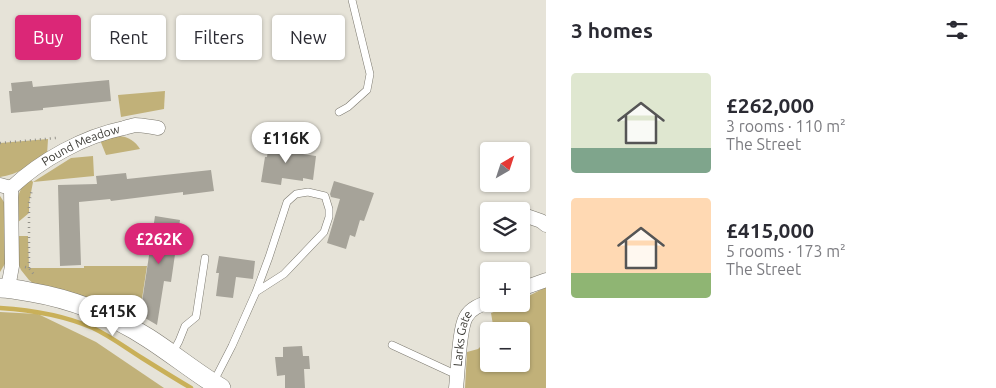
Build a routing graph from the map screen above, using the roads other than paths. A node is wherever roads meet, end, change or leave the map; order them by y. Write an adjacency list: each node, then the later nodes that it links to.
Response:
1 (352, 0): 2 (lane)
2 (339, 112)
3 (158, 128): 4 (street, Pound Meadow)
4 (6, 186): 10 (street, Pound Meadow)
5 (530, 217): 6 (street)
6 (546, 225)
7 (205, 258): 14 (lane)
8 (546, 280): 9 (street)
9 (530, 286)
10 (4, 288): 14 (main road)
11 (256, 292): 11 (lane); 16 (lane)
12 (480, 305): 15 (street, Larks Gate)
13 (392, 345): 15 (lane)
14 (172, 354): 16 (main road)
15 (457, 382)
16 (217, 385)

